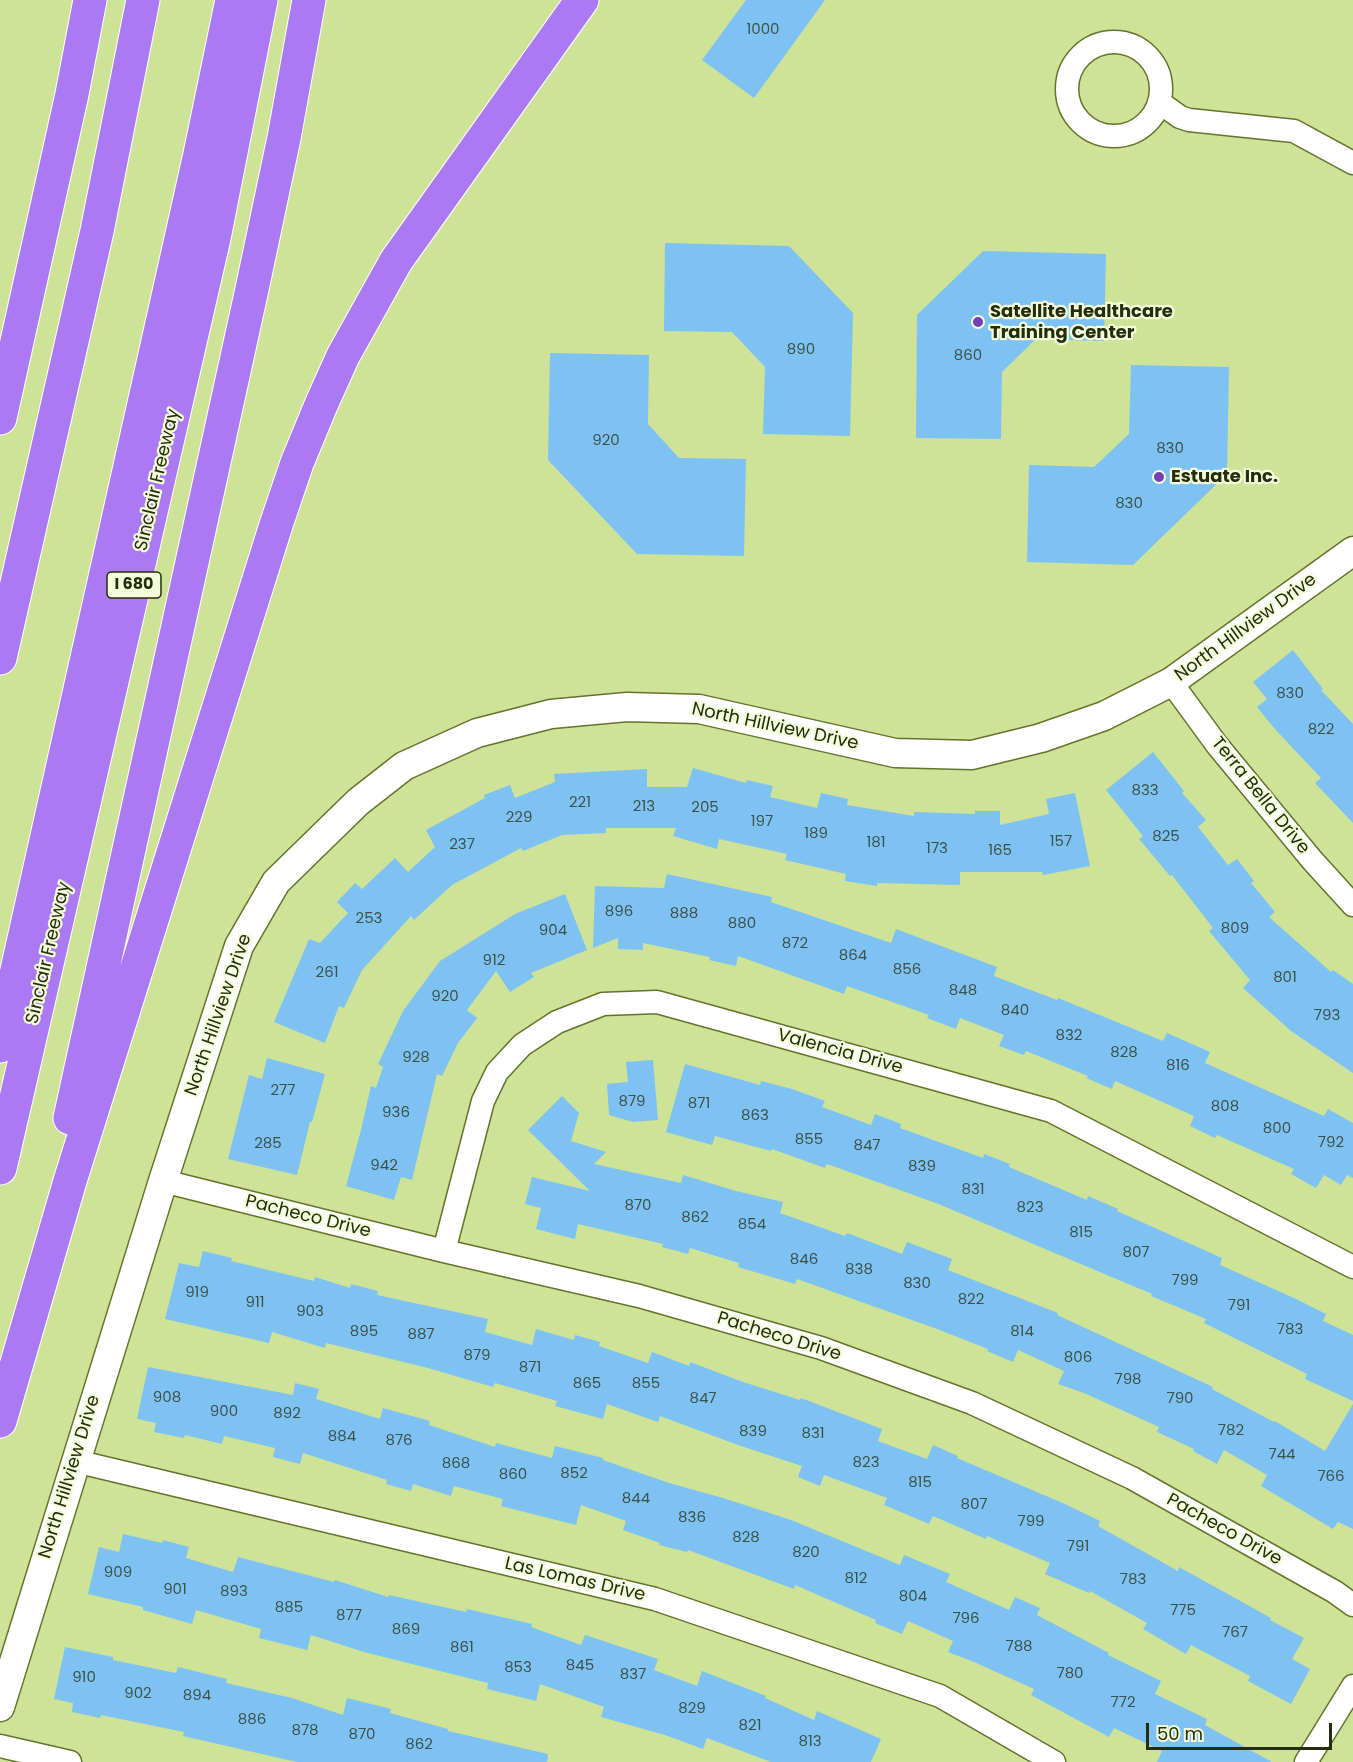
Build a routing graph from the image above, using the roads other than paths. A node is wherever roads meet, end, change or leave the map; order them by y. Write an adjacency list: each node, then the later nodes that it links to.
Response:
1 (90, 0): 9 (highway)
2 (143, 0): 11 (highway)
3 (232, 0): 14 (highway, I 680)
4 (261, 0): 15 (highway, Sinclair Freeway / I 680)
5 (309, 0): 19 (highway)
6 (582, 0): 19 (highway)
7 (1159, 102): 7 (street); 8 (street)
8 (1353, 163)
9 (0, 418)
10 (1353, 551): 12 (street, North Hillview Drive)
11 (0, 658)
12 (1171, 682): 13 (street, Terra Bella Drive); 16 (street, North Hillview Drive)
13 (1353, 905)
14 (0, 1046)
15 (0, 1168)
16 (163, 1181): 17 (street, Pacheco Drive); 21 (street, North Hillview Drive)
17 (444, 1251): 18 (street, Valencia Drive); 22 (street, Pacheco Drive)
18 (1353, 1267)
19 (17, 1360): 20 (highway)
20 (0, 1421)
21 (75, 1461): 24 (street, North Hillview Drive); 27 (street, Las Lomas Drive)
22 (1353, 1605)
23 (1353, 1686): 28 (street)
24 (0, 1707)
25 (0, 1746): 26 (street)
26 (70, 1762)
27 (1054, 1762)
28 (1305, 1762)

